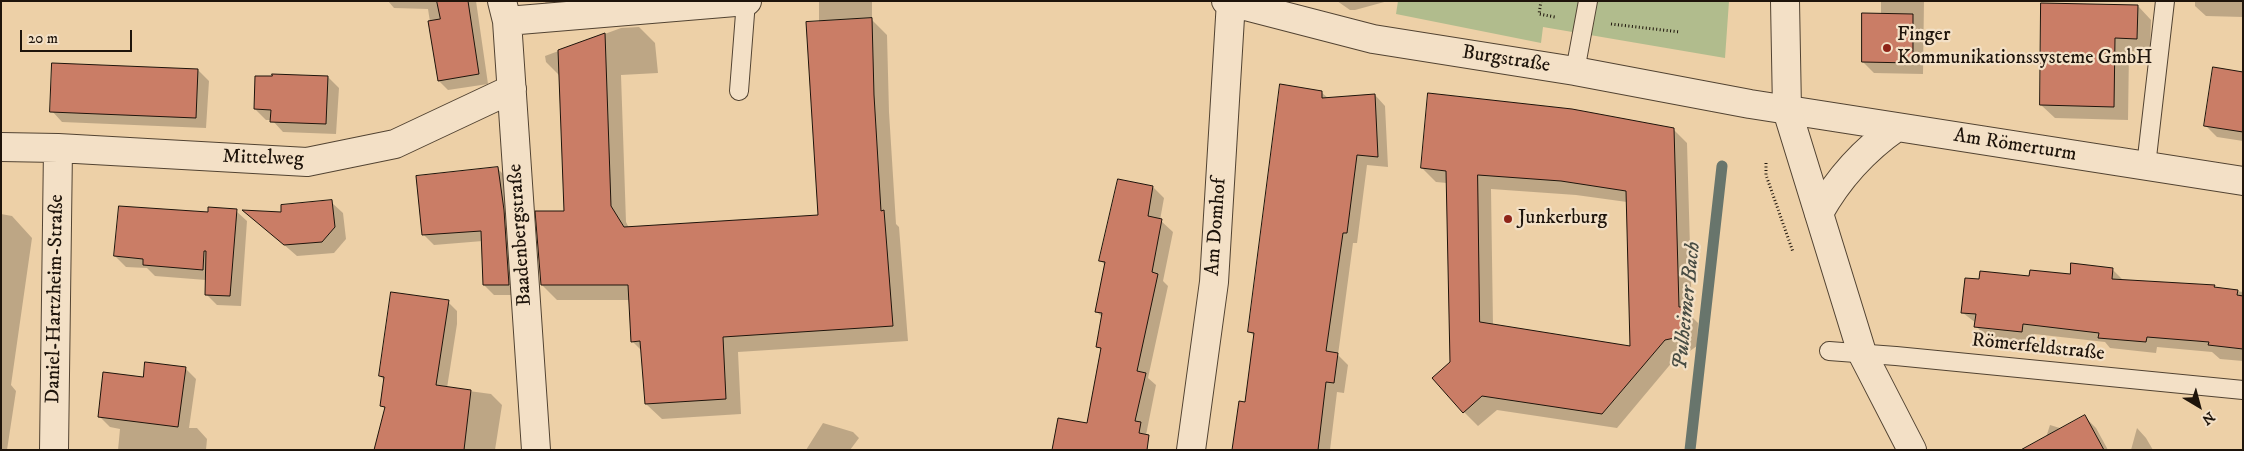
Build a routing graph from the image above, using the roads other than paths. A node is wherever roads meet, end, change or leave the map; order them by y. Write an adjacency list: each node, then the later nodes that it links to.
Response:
1 (746, 1): 6 (street); 9 (lane)
2 (1588, 1): 7 (lane)
3 (1785, 1): 10 (street)
4 (2165, 1): 14 (lane)
5 (1229, 2): 7 (street, Burgstraße); 22 (street, Am Domhof)
6 (504, 11): 8 (street, Baadenbergstraße)
7 (1575, 71): 10 (street, Burgstraße)
8 (512, 89): 13 (street, Mittelweg); 21 (street, Baadenbergstraße)
9 (738, 91)
10 (1787, 110): 11 (street, Am Römerturm); 16 (street)
11 (1897, 128): 14 (street, Am Römerturm); 16 (street)
12 (1, 147): 13 (street, Mittelweg)
13 (58, 148): 20 (street, Daniel-Hartzheim-Straße)
14 (2146, 166): 15 (street, Am Römerturm)
15 (2243, 181)
16 (1819, 213): 18 (street)
17 (1828, 351): 18 (lane, Römerfeldstraße)
18 (1862, 353): 19 (lane, Römerfeldstraße); 23 (street)
19 (2243, 390)
20 (54, 450)
21 (536, 450)
22 (1191, 450)
23 (1912, 450)

